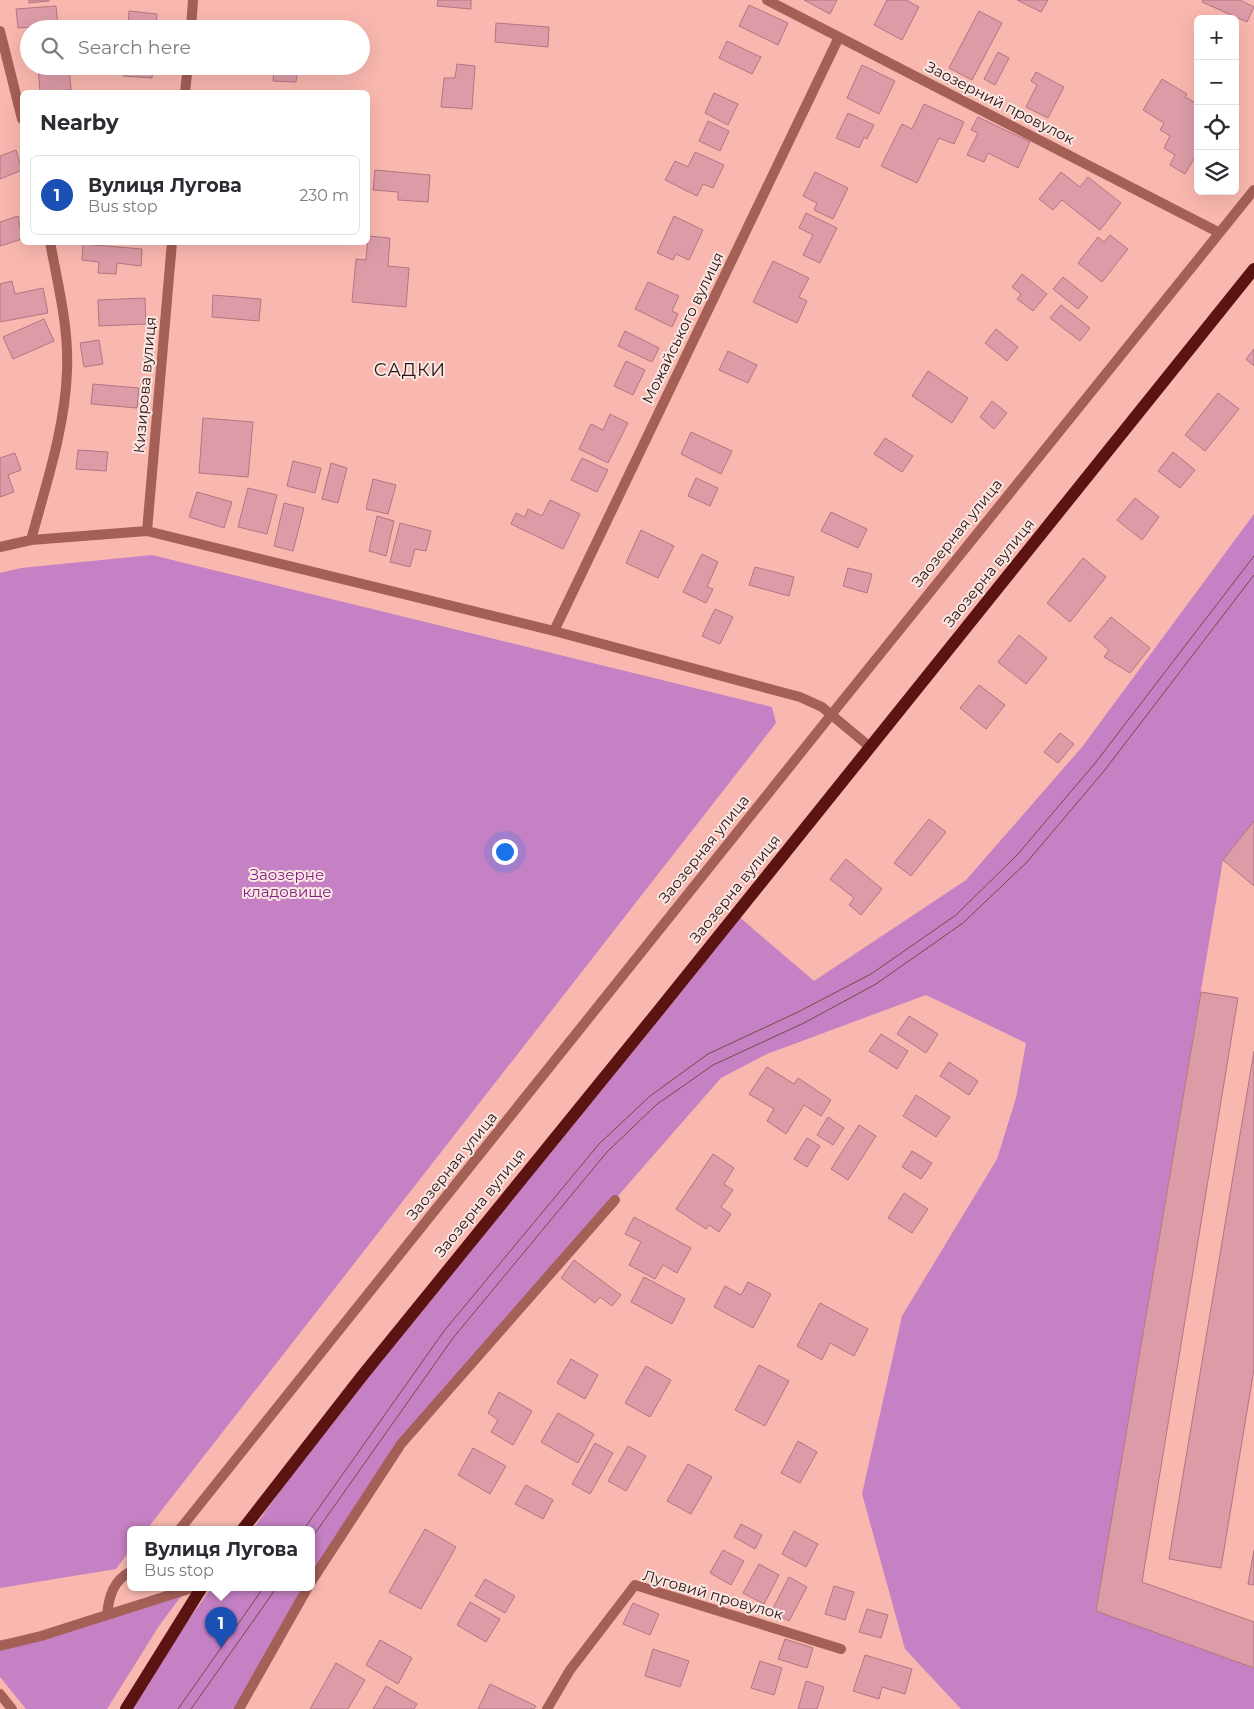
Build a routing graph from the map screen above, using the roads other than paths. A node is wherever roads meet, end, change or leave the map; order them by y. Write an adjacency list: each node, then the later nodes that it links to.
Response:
1 (193, 0): 3 (street)
2 (767, 0): 5 (street, Заозерний провулок)
3 (192, 20)
4 (0, 31): 8 (street)
5 (839, 37): 10 (street, Заозерний провулок); 17 (street, Можайського вулиця)
6 (187, 75): 7 (street)
7 (185, 90)
8 (20, 110)
9 (1254, 190): 10 (street, Заозерная улица)
10 (1218, 232): 18 (street, Заозерная улица)
11 (51, 245): 15 (street)
12 (172, 245): 14 (street, Кизирова вулиця)
13 (1254, 269): 19 (main road, Заозерна вулиця)
14 (147, 531): 15 (street); 17 (street)
15 (31, 540): 16 (street)
16 (0, 547)
17 (554, 631): 18 (street)
18 (831, 715): 19 (street); 21 (street, Заозерная улица)
19 (870, 747): 22 (main road, Заозерна вулиця)
20 (615, 1200): 24 (street)
21 (182, 1526)
22 (245, 1526)
23 (127, 1573): 28 (street)
24 (315, 1576)
25 (182, 1591): 28 (street)
26 (200, 1591): 33 (main road)
27 (306, 1591): 34 (street)
28 (107, 1615): 29 (street)
29 (0, 1646)
30 (841, 1649): 35 (street, Луговий провулок)
31 (0, 1694): 32 (street)
32 (12, 1709)
33 (126, 1709)
34 (239, 1709)
35 (548, 1709)

